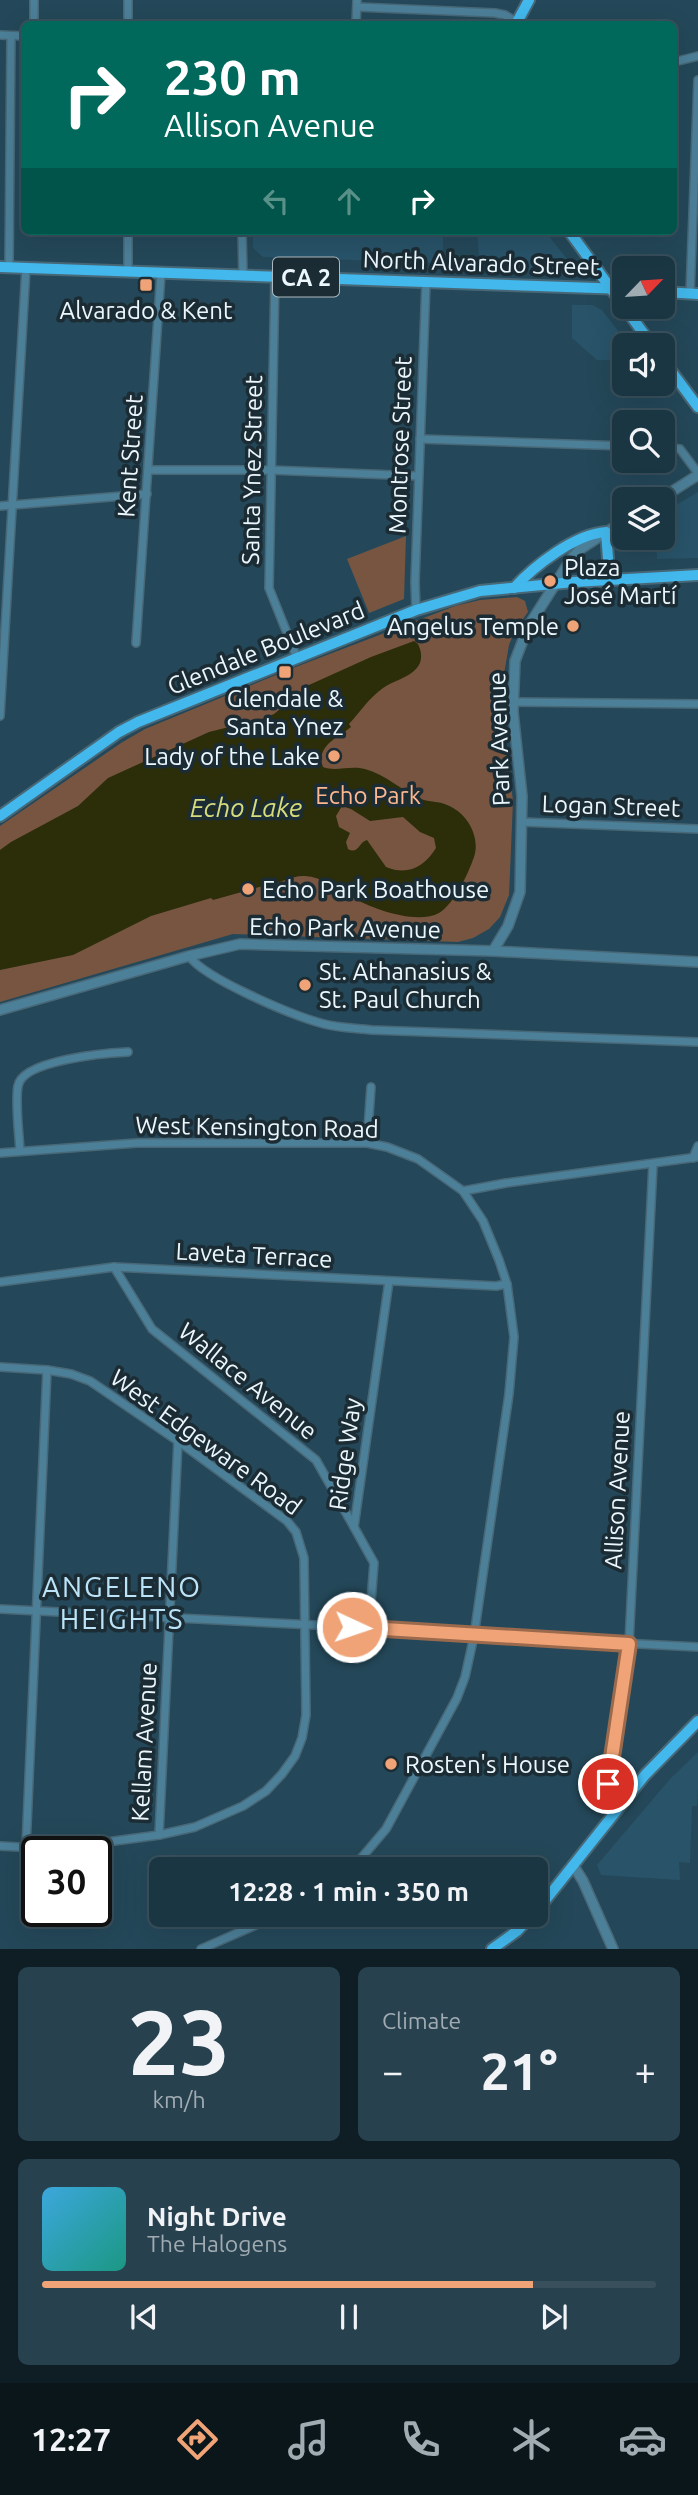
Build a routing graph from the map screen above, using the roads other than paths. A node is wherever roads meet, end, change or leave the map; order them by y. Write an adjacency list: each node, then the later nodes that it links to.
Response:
1 (34, 0): 5 (street)
2 (128, 0): 6 (street)
3 (528, 0): 8 (main road)
4 (357, 4): 7 (street)
5 (34, 21)
6 (128, 21)
7 (514, 21)
8 (518, 21)
9 (0, 35): 10 (street)
10 (10, 36): 11 (street); 18 (street)
11 (21, 36)
12 (698, 56): 13 (street)
13 (677, 61)
14 (698, 80): 27 (street)
15 (128, 235): 20 (street)
16 (242, 235): 22 (street)
17 (572, 235): 25 (main road)
18 (4, 267): 19 (main road, North Alvarado Street / CA 2)
19 (26, 268): 20 (main road, North Alvarado Street / CA 2); 40 (street)
20 (128, 272): 21 (main road, North Alvarado Street / CA 2)
21 (161, 273): 22 (main road, North Alvarado Street / CA 2); 34 (street, Kent Street)
22 (243, 276): 23 (main road, North Alvarado Street / CA 2)
23 (275, 277): 24 (main road, North Alvarado Street / CA 2); 35 (street, Santa Ynez Street)
24 (426, 282): 25 (main road, North Alvarado Street / CA 2); 31 (street, Montrose Street)
25 (611, 288): 28 (main road)
26 (676, 293): 27 (main road)
27 (694, 294)
28 (643, 333)
29 (675, 376): 30 (main road)
30 (698, 407)
31 (420, 439): 32 (street); 37 (street, Montrose Street)
32 (612, 446)
33 (675, 448): 36 (street)
34 (149, 470): 35 (street); 39 (street, Kent Street)
35 (270, 470): 37 (street); 50 (street, Santa Ynez Street)
36 (698, 474): 38 (street)
37 (418, 476): 48 (street, Montrose Street)
38 (675, 489)
39 (147, 494): 40 (street); 49 (street, Kent Street)
40 (12, 505): 41 (street); 53 (street)
41 (0, 506)
42 (612, 528): 43 (street, Park Avenue)
43 (606, 532): 45 (main road); 46 (street, Park Avenue); 47 (main road)
44 (698, 575): 45 (main road, Glendale Boulevard)
45 (615, 579): 46 (main road, Glendale Boulevard)
46 (555, 583): 47 (main road, Glendale Boulevard); 51 (street, Park Avenue)
47 (513, 587): 48 (main road, Glendale Boulevard)
48 (416, 610): 50 (main road, Glendale Boulevard)
49 (136, 643)
50 (297, 658): 54 (main road, Glendale Boulevard)
51 (513, 702): 52 (street); 55 (street, Park Avenue)
52 (698, 705)
53 (0, 716)
54 (0, 816)
55 (522, 821): 56 (street, Logan Street); 57 (street, Park Avenue)
56 (698, 829)
57 (493, 951): 58 (street, Echo Park Avenue); 59 (street, Echo Park Avenue)
58 (189, 956): 60 (street, Echo Park Avenue); 61 (street)
59 (698, 962)
60 (0, 1010)
61 (698, 1042)
62 (128, 1052): 66 (street)
63 (371, 1087): 64 (street)
64 (367, 1143): 66 (street, West Kensington Road); 70 (street, West Kensington Road)
65 (698, 1146): 68 (street)
66 (20, 1151): 67 (street, West Kensington Road)
67 (0, 1153)
68 (695, 1157): 69 (street)
69 (653, 1164): 70 (street); 85 (street, Allison Avenue)
70 (463, 1191): 74 (street, West Kensington Road)
71 (114, 1267): 72 (street, Laveta Terrace); 73 (street, Laveta Terrace); 78 (street, Wallace Avenue)
72 (389, 1281): 74 (street, Laveta Terrace); 78 (street, Ridge Way)
73 (0, 1282)
74 (506, 1284): 84 (street, West Kensington Road)
75 (0, 1367): 76 (street, West Edgeware Road)
76 (47, 1370): 77 (street, West Edgeware Road); 80 (street)
77 (178, 1441): 81 (street, Kellam Avenue); 82 (street, West Edgeware Road)
78 (354, 1527): 83 (street, Ridge Way)
79 (0, 1609): 80 (street)
80 (36, 1610): 81 (street); 90 (street)
81 (170, 1619): 82 (street); 89 (street, Kellam Avenue)
82 (305, 1625): 83 (street); 89 (street, West Edgeware Road)
83 (369, 1628): 84 (street)
84 (474, 1636): 85 (street); 94 (street, West Kensington Road)
85 (629, 1644): 86 (street); 88 (street, Allison Avenue)
86 (698, 1647)
87 (698, 1721): 88 (main road)
88 (611, 1816): 95 (main road)
89 (159, 1835): 91 (street, West Edgeware Road)
90 (26, 1836)
91 (112, 1841)
92 (0, 1846): 93 (street, West Edgeware Road)
93 (21, 1847)
94 (362, 1857)
95 (573, 1865): 96 (main road); 101 (street)
96 (548, 1896)
97 (251, 1927): 99 (street)
98 (521, 1927): 100 (main road)
99 (201, 1949)
100 (492, 1949)
101 (613, 1949)

